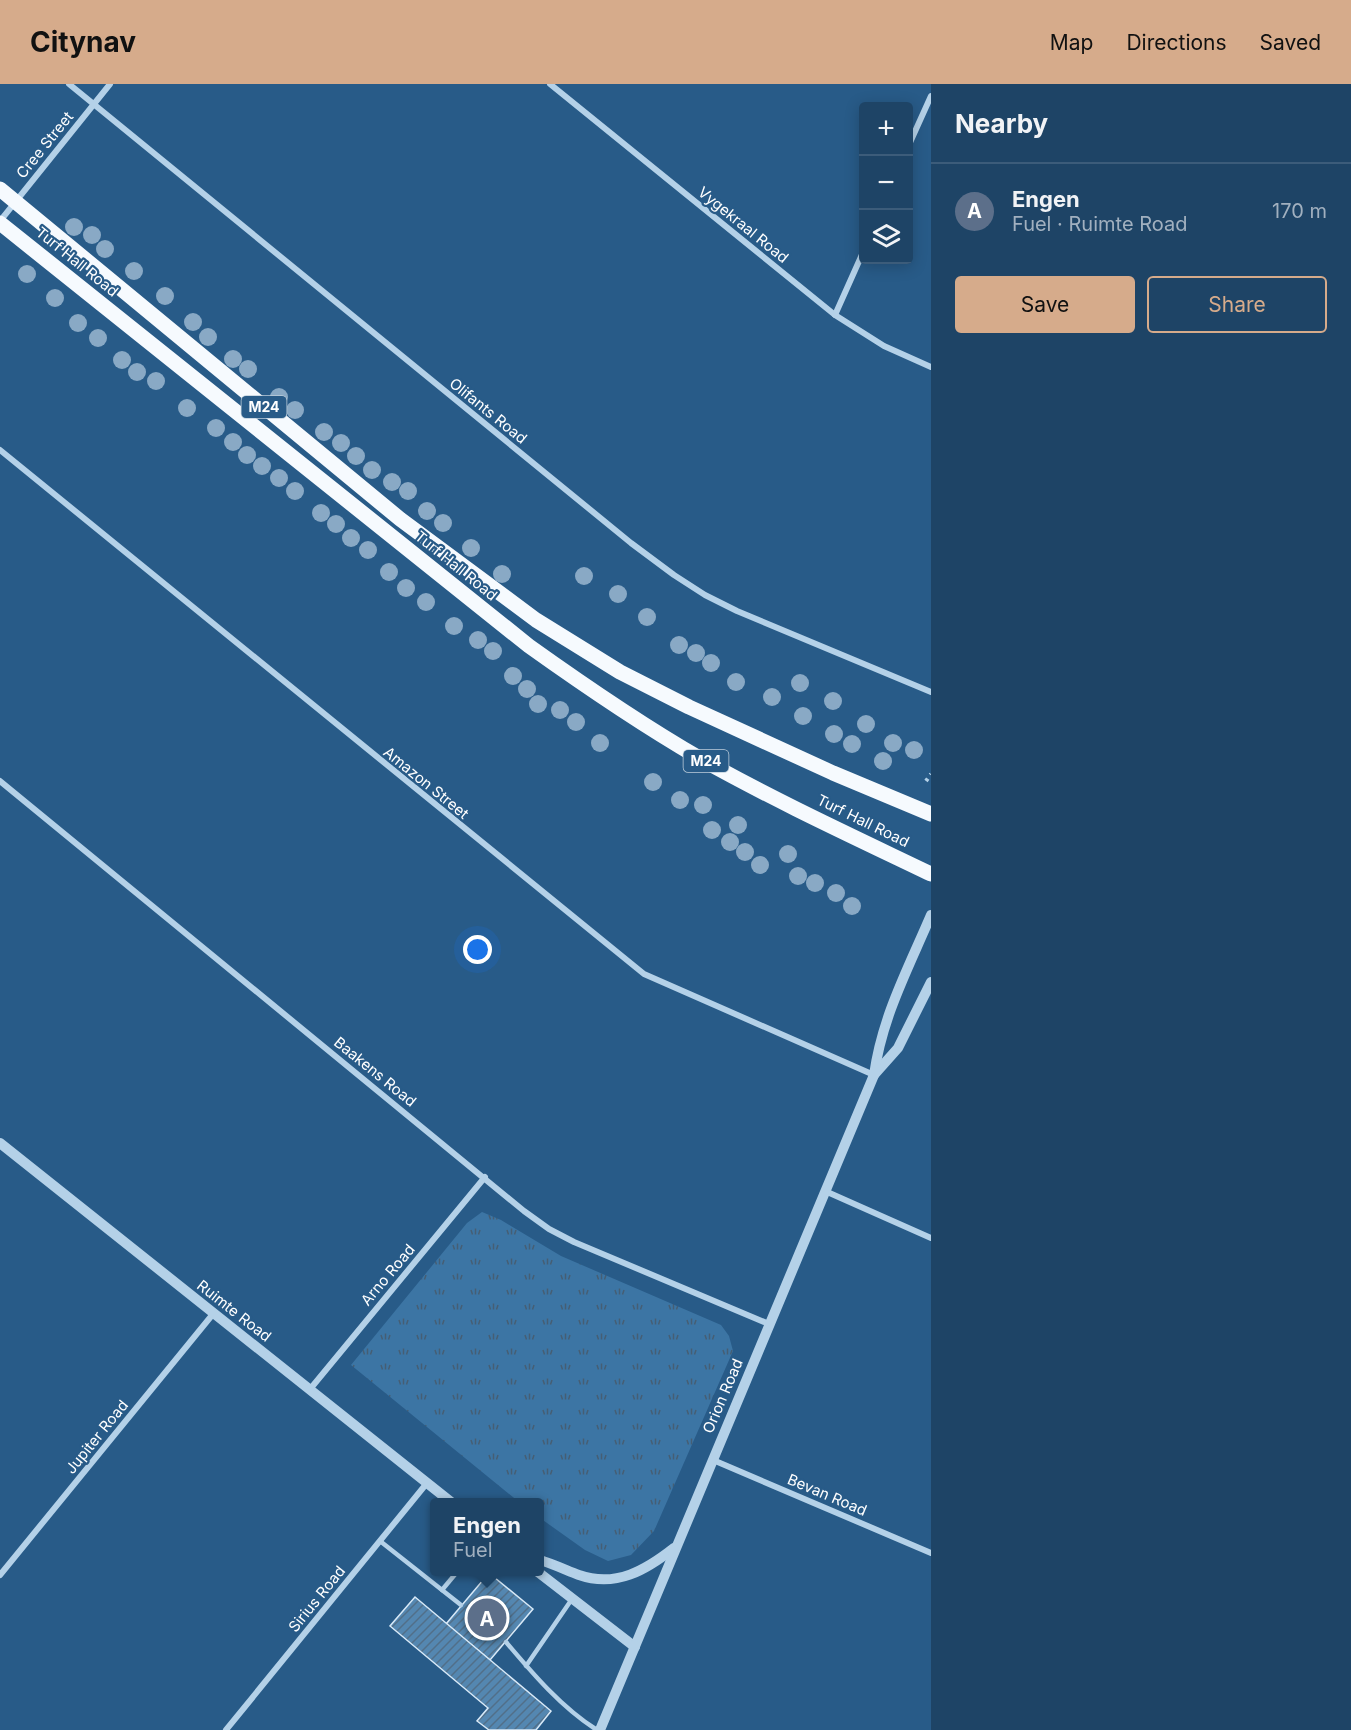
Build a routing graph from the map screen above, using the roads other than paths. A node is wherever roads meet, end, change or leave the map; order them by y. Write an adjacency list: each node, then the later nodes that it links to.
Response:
1 (69, 84): 5 (street, Olifants Road)
2 (110, 84): 5 (street, Cree Street)
3 (550, 84): 11 (street, Vygekraal Road)
4 (931, 96): 6 (street)
5 (93, 104): 8 (street, Cree Street); 14 (street, Olifants Road)
6 (913, 138)
7 (0, 189): 8 (main road, Turf Hall Road / M24)
8 (15, 202): 9 (street, Cree Street); 16 (main road, Turf Hall Road / M24)
9 (0, 222): 17 (main road, Turf Hall Road / M24)
10 (859, 261): 11 (street)
11 (835, 315): 12 (street, Vygekraal Road)
12 (931, 367)
13 (0, 450): 20 (street, Amazon Street)
14 (931, 692)
15 (0, 781): 22 (street, Baakens Road)
16 (931, 814)
17 (931, 874)
18 (931, 915): 20 (street, Orion Road)
19 (931, 982): 20 (street, Orion Road)
20 (874, 1075): 23 (street, Orion Road)
21 (0, 1143): 25 (street, Ruimte Road)
22 (485, 1177): 26 (street, Baakens Road); 27 (street, Arno Road)
23 (825, 1191): 24 (street); 26 (street, Orion Road)
24 (931, 1238)
25 (213, 1314): 27 (street, Ruimte Road); 35 (street, Jupiter Road)
26 (769, 1324): 28 (street, Orion Road)
27 (310, 1388): 29 (street, Ruimte Road)
28 (713, 1460): 32 (street, Orion Road); 33 (street, Bevan Road)
29 (427, 1483): 30 (street, Ruimte Road); 31 (street, Sirius Road)
30 (446, 1498)
31 (380, 1541): 38 (lane); 44 (street, Sirius Road)
32 (677, 1547): 34 (street); 42 (street, Orion Road)
33 (931, 1552)
34 (544, 1561)
35 (0, 1575)
36 (453, 1576): 38 (lane)
37 (543, 1576): 39 (street)
38 (441, 1590): 40 (lane)
39 (573, 1598): 42 (street); 43 (lane)
40 (461, 1605)
41 (506, 1642): 43 (lane)
42 (635, 1647): 45 (street, Orion Road)
43 (526, 1666): 45 (lane)
44 (226, 1730)
45 (599, 1730)

